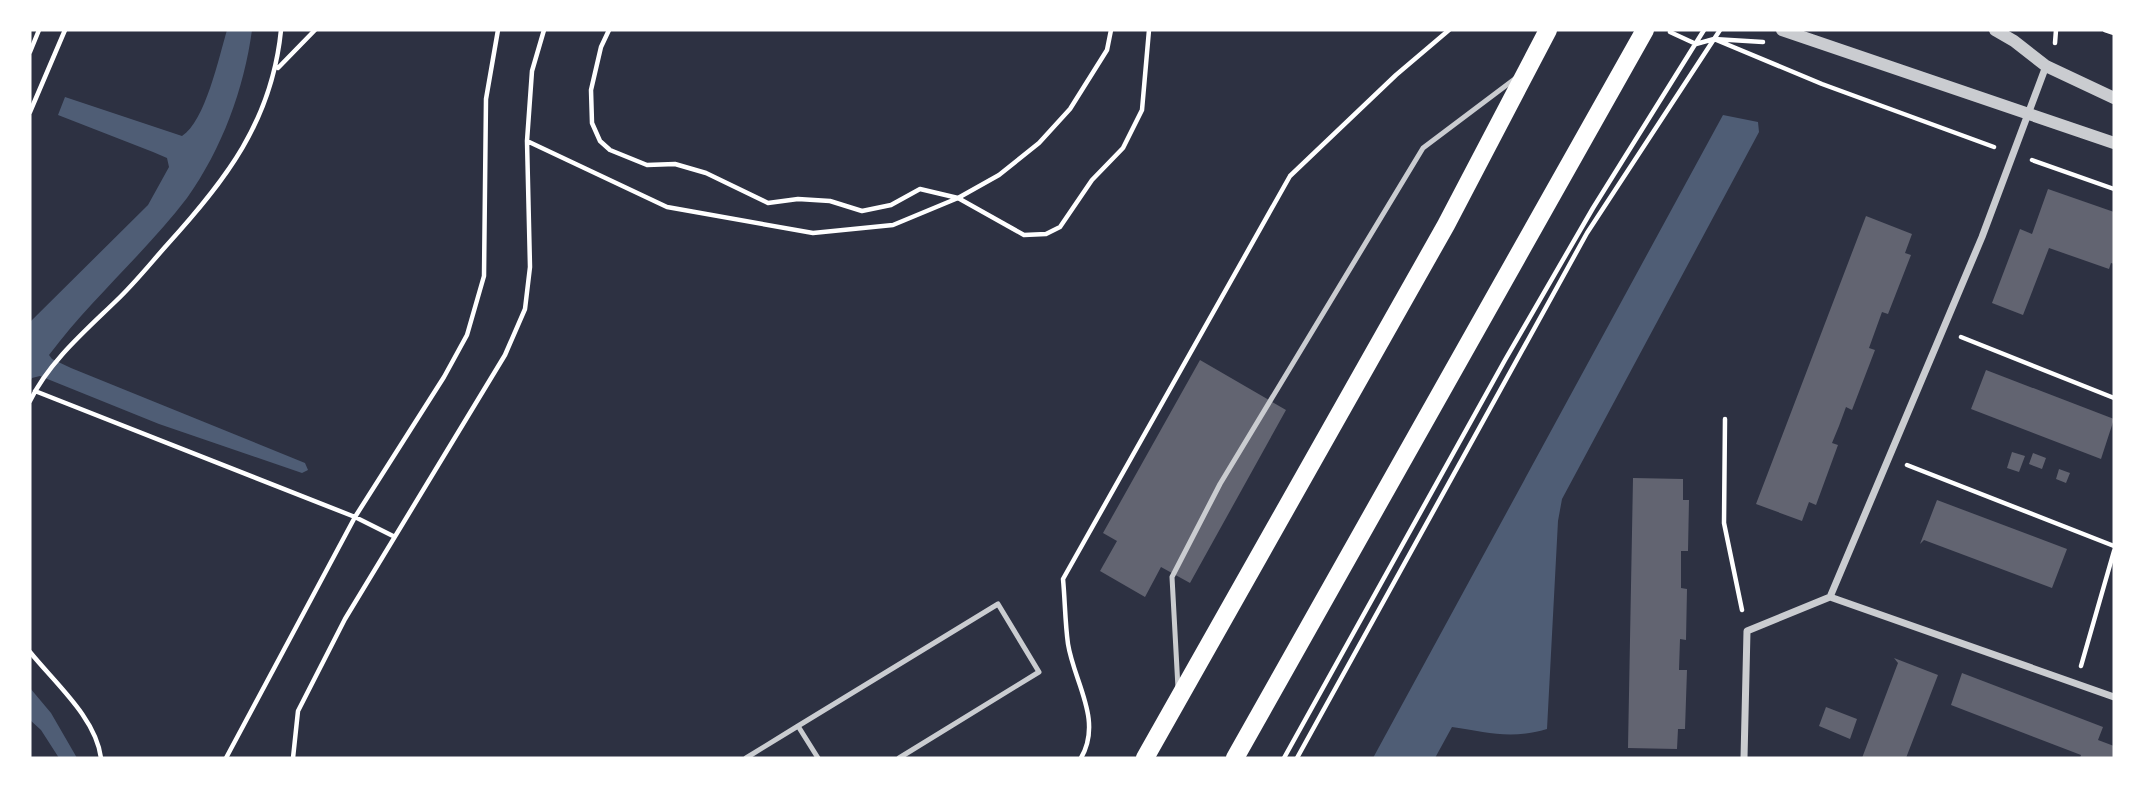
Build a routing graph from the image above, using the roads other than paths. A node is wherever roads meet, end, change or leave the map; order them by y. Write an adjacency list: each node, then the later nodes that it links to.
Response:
1 (1548, 30): 6 (main road)
2 (1645, 30): 18 (main road)
3 (1782, 30): 8 (street)
4 (1995, 30): 5 (street)
5 (2046, 66): 7 (street); 8 (street)
6 (1525, 72): 12 (main road); 12 (lane)
7 (2114, 98)
8 (2030, 114): 9 (street); 10 (street)
9 (2114, 143)
10 (1830, 597): 11 (street); 19 (street)
11 (2114, 697)
12 (1178, 698): 17 (main road)
13 (798, 726): 14 (lane); 15 (lane); 16 (lane)
14 (746, 758)
15 (818, 758)
16 (899, 758)
17 (1145, 758)
18 (1235, 758)
19 (1744, 758)

